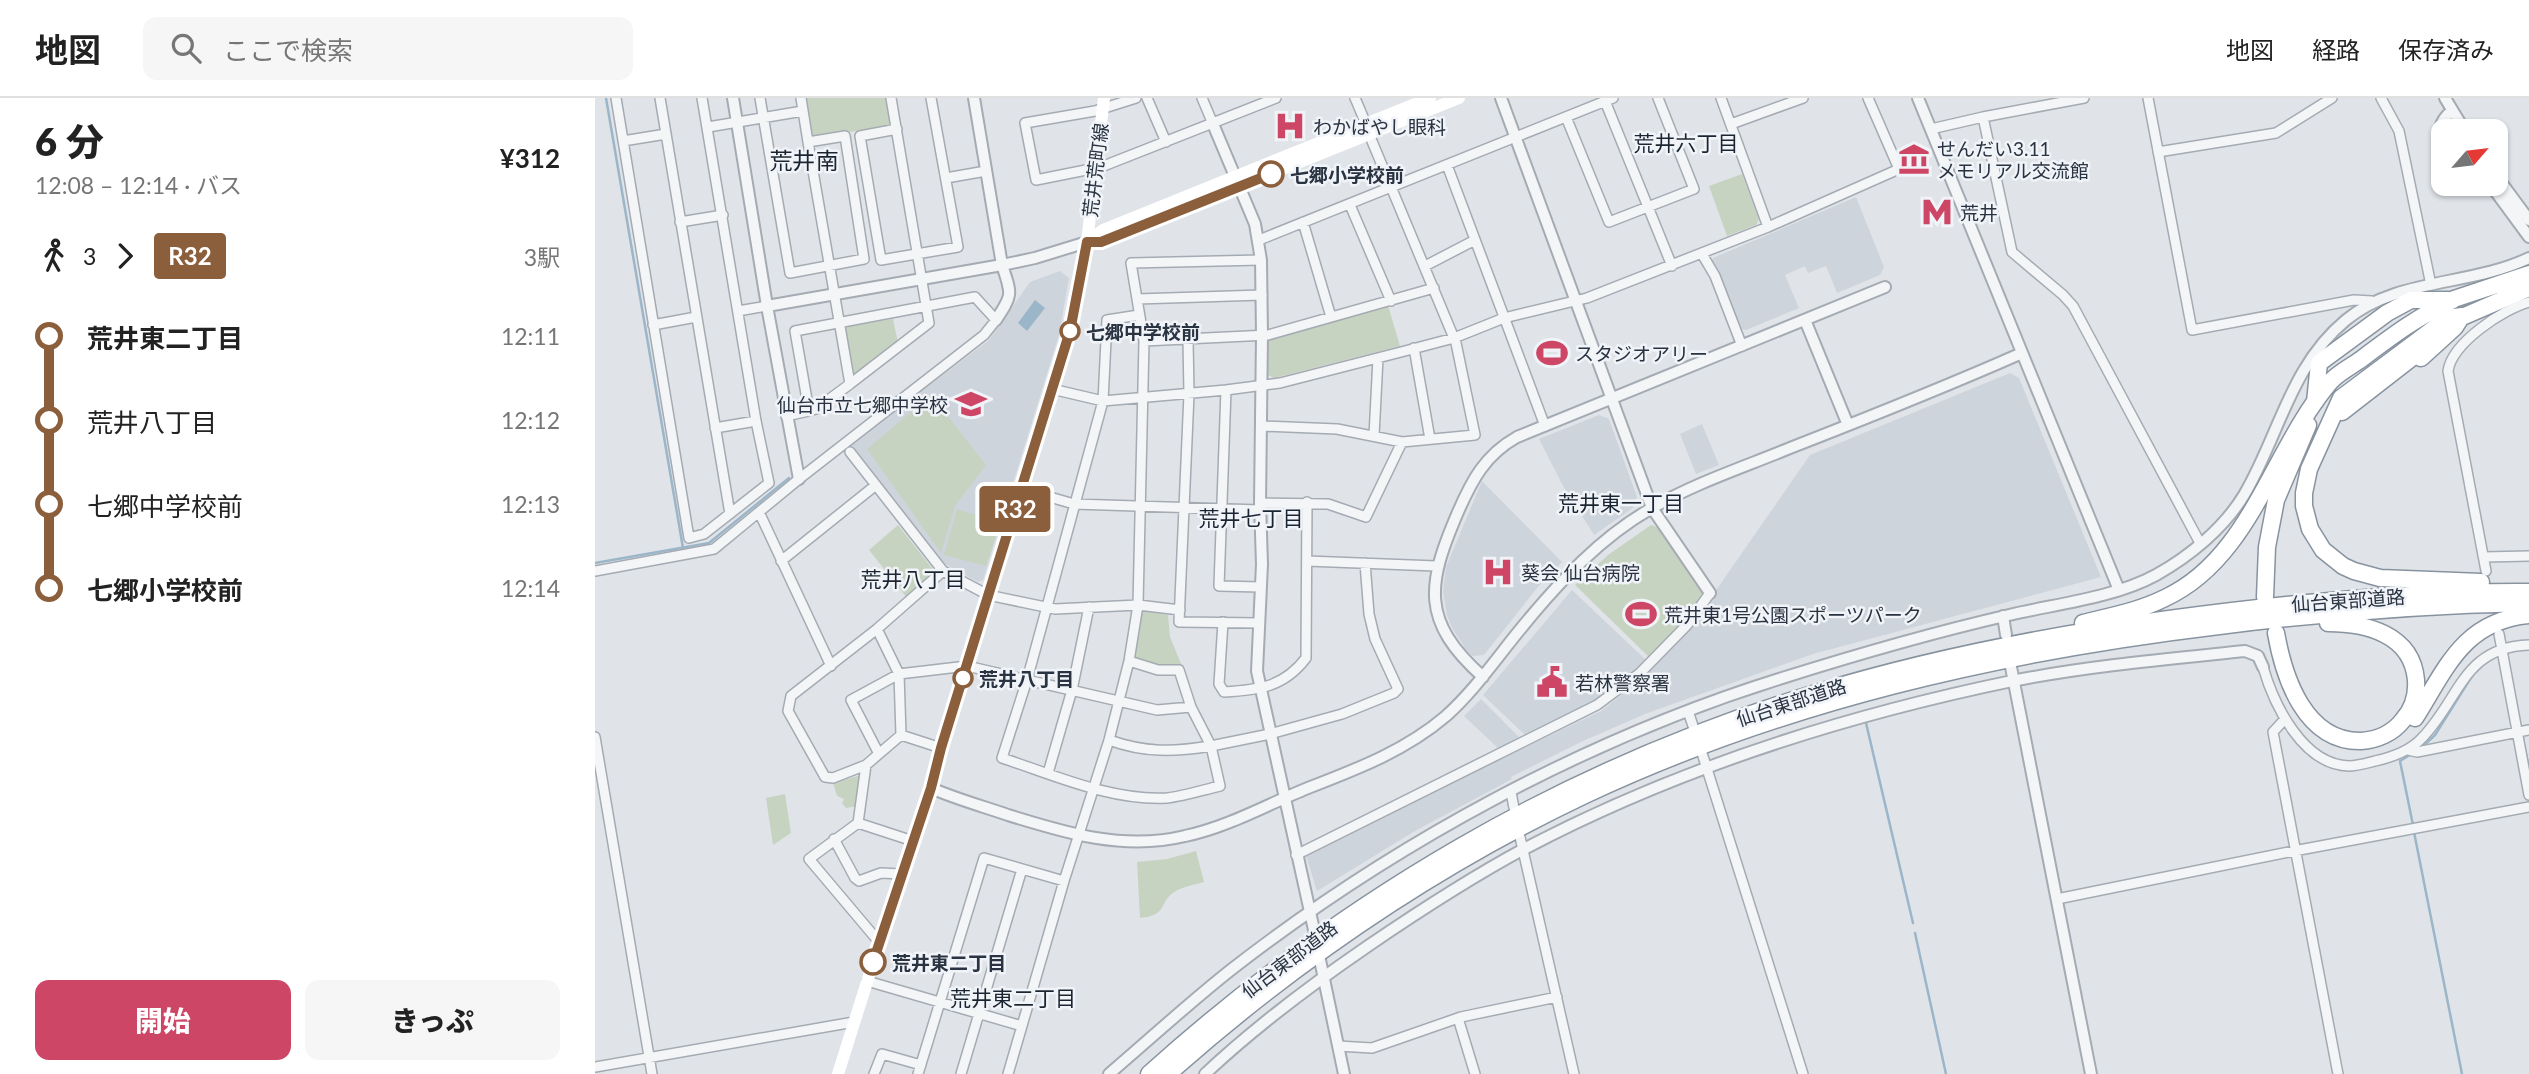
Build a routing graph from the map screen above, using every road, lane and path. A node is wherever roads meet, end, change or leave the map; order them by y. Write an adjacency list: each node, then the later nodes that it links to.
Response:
1 (615, 98): 46 (street)
2 (660, 98): 44 (street)
3 (702, 98): 40 (street)
4 (733, 98): 37 (street)
5 (760, 98): 34 (street)
6 (801, 98): 31 (street)
7 (893, 98): 41 (street)
8 (931, 98): 53 (street)
9 (974, 98): 52 (street)
10 (1136, 98): 29 (street)
11 (1147, 98): 48 (street)
12 (1202, 98): 38 (street)
13 (1276, 98): 38 (street)
14 (1355, 98): 42 (street)
15 (1430, 98): 42 (main road)
16 (1459, 98): 42 (main road)
17 (1501, 98): 45 (street)
18 (1658, 98): 59 (street)
19 (1721, 98): 39 (street)
20 (1803, 98): 39 (street)
21 (1868, 98): 64 (street)
22 (1918, 98): 43 (street)
23 (2084, 98): 33 (street)
24 (2148, 98): 49 (street)
25 (2332, 98): 49 (street)
26 (2381, 98): 79 (street)
27 (2445, 98): 30 (street)
28 (1609, 99): 32 (street); 59 (street)
29 (1103, 103): 51 (main road, 荒井荒町線); 51 (street)
30 (2452, 110): 35 (street); 36 (street)
31 (803, 111): 34 (street); 47 (street)
32 (1566, 117): 45 (street); 59 (street)
33 (1983, 117): 43 (street); 147 (street)
34 (763, 118): 37 (street); 74 (street)
35 (2444, 119)
36 (2458, 119)
37 (738, 122): 40 (street); 91 (street)
38 (1213, 124): 48 (street); 54 (street)
39 (1731, 124): 64 (street)
40 (708, 127): 60 (street)
41 (897, 129): 69 (street); 69 (street)
42 (1367, 129): 54 (main road); 55 (street)
43 (1931, 129): 109 (street)
44 (666, 134): 46 (street); 62 (street)
45 (1515, 137): 50 (street); 88 (street)
46 (623, 141): 102 (street)
47 (809, 142): 74 (street); 74 (street)
48 (1166, 142): 51 (street)
49 (2158, 152): 89 (street)
50 (1447, 165): 55 (street); 67 (street)
51 (1095, 167): 68 (main road, 荒井荒町線)
52 (986, 171): 53 (street); 73 (street)
53 (946, 178): 69 (street)
54 (1237, 182): 66 (street); 68 (main road)
55 (1392, 187): 58 (street); 76 (street)
56 (2508, 191): 61 (street)
57 (2499, 196): 65 (street)
58 (1350, 205): 63 (street); 87 (street)
59 (1649, 207): 75 (street)
60 (723, 215): 62 (street); 93 (street)
61 (2529, 219)
62 (680, 222): 96 (street)
63 (1303, 222): 66 (street); 97 (street)
64 (1768, 227): 70 (street)
65 (2529, 237)
66 (1259, 240): 72 (street)
67 (1475, 240): 76 (street); 98 (street)
68 (1087, 242): 73 (street); 114 (main road, 荒井荒町線)
69 (919, 254): 78 (street)
70 (1702, 254): 75 (street); 107 (street)
71 (2529, 258): 79 (street)
72 (1261, 260): 84 (street); 85 (street)
73 (1002, 265): 78 (street); 99 (street)
74 (829, 266): 83 (street)
75 (1672, 266): 88 (street)
76 (1425, 267): 82 (street)
77 (2529, 274): 86 (highway)
78 (923, 279): 83 (street); 92 (street)
79 (2431, 285): 89 (street)
80 (1885, 287): 100 (street)
81 (2529, 288): 95 (highway)
82 (1434, 289): 87 (street); 104 (street)
83 (834, 294): 91 (street); 101 (street)
84 (1262, 295): 85 (street); 103 (street)
85 (1137, 299): 94 (street)
86 (2453, 300): 111 (highway); 119 (highway); 121 (highway)
87 (1391, 301): 97 (street)
88 (1576, 301): 98 (street); 118 (street)
89 (2372, 301): 147 (street)
90 (2529, 302): 149 (street)
91 (767, 306): 93 (street); 123 (street)
92 (927, 306): 99 (street); 101 (street); 112 (street)
93 (738, 311): 124 (street)
94 (1139, 315): 106 (street); 120 (street)
95 (2462, 316): 119 (highway); 125 (highway)
96 (696, 317): 102 (street); 129 (street)
97 (1331, 317): 103 (street)
98 (1504, 318): 104 (street); 128 (street)
99 (996, 320): 135 (street)
100 (1805, 320): 107 (street); 126 (street)
101 (839, 322): 112 (street); 122 (street)
102 (653, 325): 146 (street)
103 (1262, 335): 105 (street); 113 (street)
104 (1454, 338): 108 (street); 132 (street)
105 (1188, 340): 106 (street); 116 (street)
106 (1144, 341): 117 (street)
107 (1742, 346): 118 (street)
108 (1414, 348): 110 (street); 132 (street)
109 (2022, 354): 126 (street); 159 (street)
110 (1378, 358): 113 (street); 130 (street)
111 (2319, 363): 121 (highway); 131 (highway)
112 (850, 384): 122 (street)
113 (1262, 385): 115 (street); 127 (street)
114 (1052, 389): 120 (street); 137 (main road, 荒井荒町線)
115 (1226, 390): 116 (street); 144 (street)
116 (1189, 394): 117 (street); 143 (street)
117 (1142, 398): 120 (street); 141 (street)
118 (1612, 399): 128 (street); 142 (street)
119 (2344, 400): 121 (highway); 125 (highway); 131 (highway); 131 (highway)
120 (1104, 401): 139 (street)
121 (2315, 404): 131 (highway)
122 (810, 411): 123 (street)
123 (786, 416): 135 (street)
124 (756, 421): 129 (street); 146 (street)
125 (2330, 422): 131 (highway)
126 (1848, 425): 142 (street)
127 (1261, 426): 130 (street); 140 (street)
128 (1545, 426): 153 (street)
129 (715, 428): 146 (street)
130 (1374, 436): 133 (street)
131 (2308, 437): 157 (highway); 163 (highway); 182 (highway)
132 (1430, 439): 133 (street)
133 (1402, 442): 138 (street)
134 (850, 452): 136 (street)
135 (799, 479): 145 (street)
136 (876, 485): 150 (street); 155 (street)
137 (1022, 489): 139 (street); 162 (main road, 荒井荒町線)
138 (1307, 502): 140 (street); 151 (street)
139 (1074, 504): 141 (street); 166 (street)
140 (1260, 507): 144 (street); 158 (street)
141 (1140, 508): 143 (street); 165 (street)
142 (1652, 508): 161 (street); 186 (street)
143 (1183, 509): 144 (street); 168 (street)
144 (1222, 510): 158 (street)
145 (759, 512): 150 (street); 154 (street)
146 (730, 514)
147 (2200, 543): 159 (street)
148 (2529, 556): 149 (street)
149 (2484, 557): 156 (street)
150 (781, 561): 180 (street)
151 (1307, 561): 152 (street); 189 (street)
152 (1365, 563): 153 (street); 197 (street)
153 (1436, 566): 186 (street)
154 (595, 571)
155 (943, 571): 162 (street); 173 (street)
156 (2486, 572)
157 (2529, 583)
158 (1261, 587): 172 (street)
159 (2119, 590): 170 (street)
160 (2529, 592): 182 (highway, 仙台東部道路)
161 (1710, 593): 223 (street)
162 (988, 595): 166 (street); 181 (main road, 荒井荒町線)
163 (2268, 596)
164 (2529, 603): 176 (highway, 仙台東部道路)
165 (1138, 604): 167 (street); 168 (street); 179 (street)
166 (1046, 607): 167 (street); 187 (street)
167 (1090, 607): 190 (street)
168 (1179, 610): 171 (street)
169 (2529, 615): 176 (highway)
170 (2003, 617): 175 (street); 193 (street)
171 (1223, 622): 172 (street); 189 (street)
172 (1259, 623): 189 (street)
173 (877, 629): 180 (street); 185 (street)
174 (2499, 634): 178 (street)
175 (2006, 635)
176 (2144, 635): 251 (highway, 仙台東部道路)
177 (2529, 645): 178 (street)
178 (2502, 648): 196 (street); 203 (street)
179 (1129, 661): 191 (street); 192 (street)
180 (831, 666): 206 (street)
181 (967, 666): 185 (street); 187 (street); 202 (main road, 荒井荒町線)
182 (1912, 667): 250 (highway, 仙台東部道路)
183 (2011, 667): 188 (street)
184 (2263, 667): 188 (street); 194 (street)
185 (899, 674): 198 (street); 205 (street)
186 (1483, 677): 213 (street)
187 (1027, 680): 190 (street); 208 (street)
188 (2014, 681): 207 (street); 227 (street)
189 (1260, 689): 197 (street)
190 (1072, 690): 191 (street); 208 (street)
191 (1119, 701): 192 (street); 200 (street)
192 (1191, 707): 201 (street)
193 (1688, 711): 195 (street); 211 (street)
194 (2284, 720): 203 (street); 222 (street)
195 (1693, 726)
196 (2522, 731): 203 (street); 212 (street)
197 (1270, 734): 201 (street); 213 (street)
198 (901, 735): 202 (street); 205 (street)
199 (595, 737): 241 (street)
200 (1109, 740): 201 (street); 210 (street)
201 (1211, 747): 210 (street)
202 (941, 748): 209 (main road, 荒井荒町線)
203 (2412, 751)
204 (1702, 753): 207 (street)
205 (879, 754): 206 (street)
206 (866, 765): 216 (street)
207 (1707, 767): 221 (street); 256 (street)
208 (1048, 773): 210 (street)
209 (931, 788): 217 (street); 220 (main road, 荒井荒町線)
210 (1094, 788): 217 (street)
211 (1511, 792): 215 (street); 228 (street)
212 (2529, 795)
213 (1285, 798): 217 (street); 223 (street)
214 (2529, 807): 222 (street)
215 (1514, 808)
216 (858, 823): 219 (street); 220 (street)
217 (1080, 835): 226 (street)
218 (1520, 837): 221 (street)
219 (834, 839): 225 (street); 230 (street)
220 (913, 841): 225 (main road, 荒井荒町線)
221 (1523, 850): 232 (street); 234 (street)
222 (2294, 851): 227 (street); 258 (street)
223 (1296, 855): 228 (street)
224 (1022, 869): 226 (street); 235 (street); 236 (street)
225 (901, 874): 230 (main road, 荒井荒町線)
226 (1064, 881): 239 (street)
227 (2057, 899): 257 (street)
228 (1309, 912): 229 (street); 249 (street)
229 (1314, 930)
230 (879, 942): 233 (main road, 荒井荒町線)
231 (1320, 960): 232 (street)
232 (1324, 976): 240 (street); 252 (street)
233 (867, 982): 235 (street); 238 (main road, 荒井荒町線)
234 (1557, 997): 237 (street); 255 (street)
235 (940, 1003): 236 (street); 243 (street)
236 (980, 1014): 239 (street); 247 (street)
237 (1458, 1018): 240 (street); 254 (street)
238 (854, 1022): 241 (street); 245 (main road, 荒井荒町線)
239 (1022, 1026): 248 (street)
240 (1338, 1046): 253 (street)
241 (650, 1057): 242 (street); 244 (street)
242 (595, 1067)
243 (919, 1070): 246 (street)
244 (652, 1074)
245 (838, 1074)
246 (874, 1074)
247 (961, 1074)
248 (1008, 1074)
249 (1109, 1074)
250 (1149, 1074)
251 (1168, 1074)
252 (1205, 1074)
253 (1344, 1074)
254 (1475, 1074)
255 (1574, 1074)
256 (1803, 1074)
257 (2091, 1074)
258 (2338, 1074)

